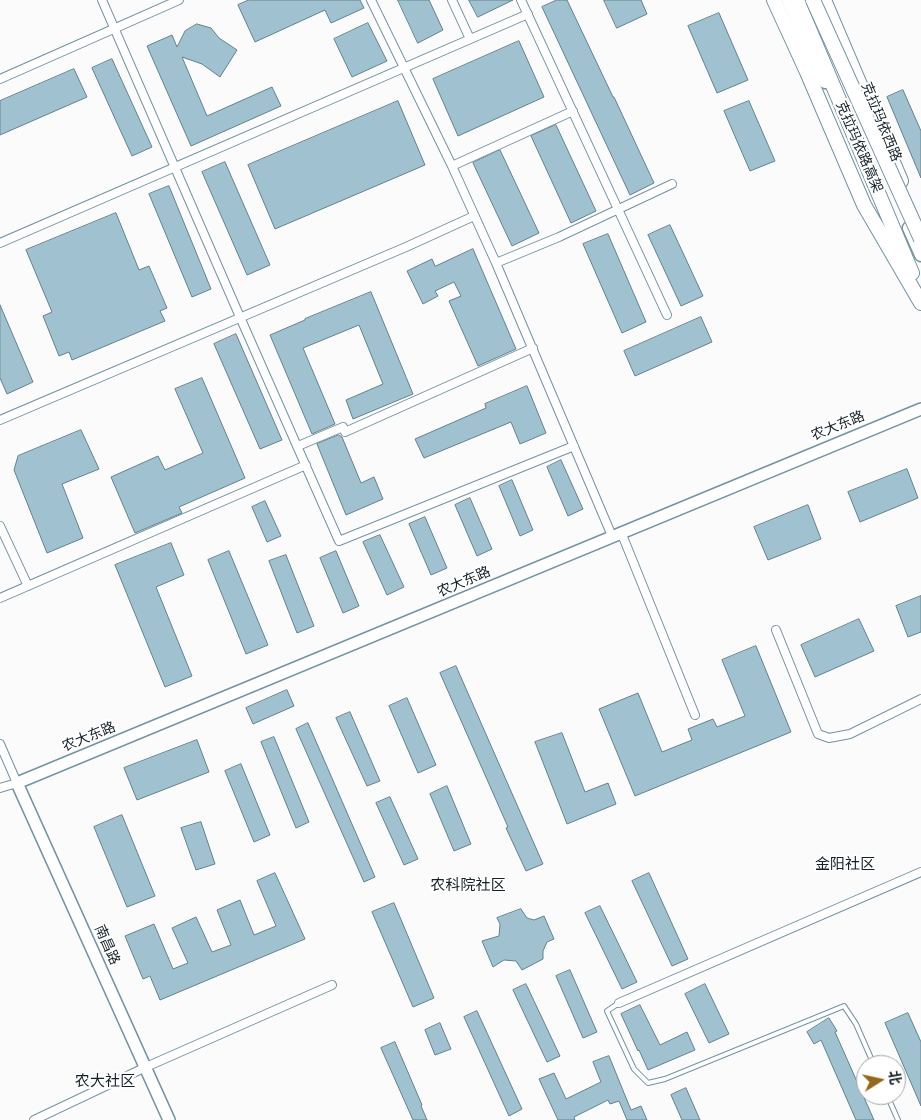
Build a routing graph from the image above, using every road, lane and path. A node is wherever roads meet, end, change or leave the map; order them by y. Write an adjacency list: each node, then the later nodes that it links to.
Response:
1 (102, 0): 12 (street)
2 (179, 0): 12 (street)
3 (371, 0): 14 (street)
4 (452, 0): 13 (street)
5 (521, 0): 11 (street)
6 (774, 0): 31 (highway)
7 (788, 0): 30 (main road)
8 (797, 0): 29 (highway, 克拉玛依路高架)
9 (814, 0): 25 (highway, 克拉玛依路高架, bridge); 27 (main road, 克拉玛依西路)
10 (824, 0): 19 (highway)
11 (528, 14): 13 (street); 16 (street)
12 (114, 29): 15 (street); 18 (street)
13 (470, 39): 14 (street)
14 (404, 68): 17 (street); 18 (street)
15 (0, 79)
16 (573, 111): 17 (street); 21 (street)
17 (452, 166): 22 (street)
18 (174, 167): 26 (street); 33 (street)
19 (897, 169): 23 (highway); 24 (highway, bridge)
20 (672, 184): 21 (street)
21 (618, 209): 28 (street); 32 (street)
22 (474, 216): 28 (street); 33 (street)
23 (921, 224)
24 (921, 233)
25 (921, 239)
26 (0, 243)
27 (921, 255)
28 (496, 264): 34 (street)
29 (921, 294)
30 (921, 298)
31 (921, 303)
32 (667, 315)
33 (240, 317): 36 (street); 37 (street)
34 (532, 348): 37 (street); 38 (street)
35 (921, 408): 41 (main road, 农大东路)
36 (0, 420)
37 (298, 446): 39 (street)
38 (574, 446): 39 (street); 41 (street)
39 (306, 465): 42 (street)
40 (0, 526): 42 (street)
41 (617, 534): 46 (street); 48 (main road, 农大东路)
42 (28, 586): 43 (street)
43 (0, 598)
44 (776, 630): 45 (street)
45 (921, 699)
46 (695, 715)
47 (0, 744): 48 (street)
48 (18, 783): 49 (street); 54 (main road, 南昌路)
49 (0, 788)
50 (921, 872): 52 (street)
51 (332, 985): 54 (street)
52 (619, 1002): 53 (lane)
53 (870, 1055)
54 (146, 1067): 56 (street); 57 (main road, 南昌路)
55 (891, 1105): 58 (lane)
56 (34, 1120)
57 (169, 1120)
58 (898, 1120)

